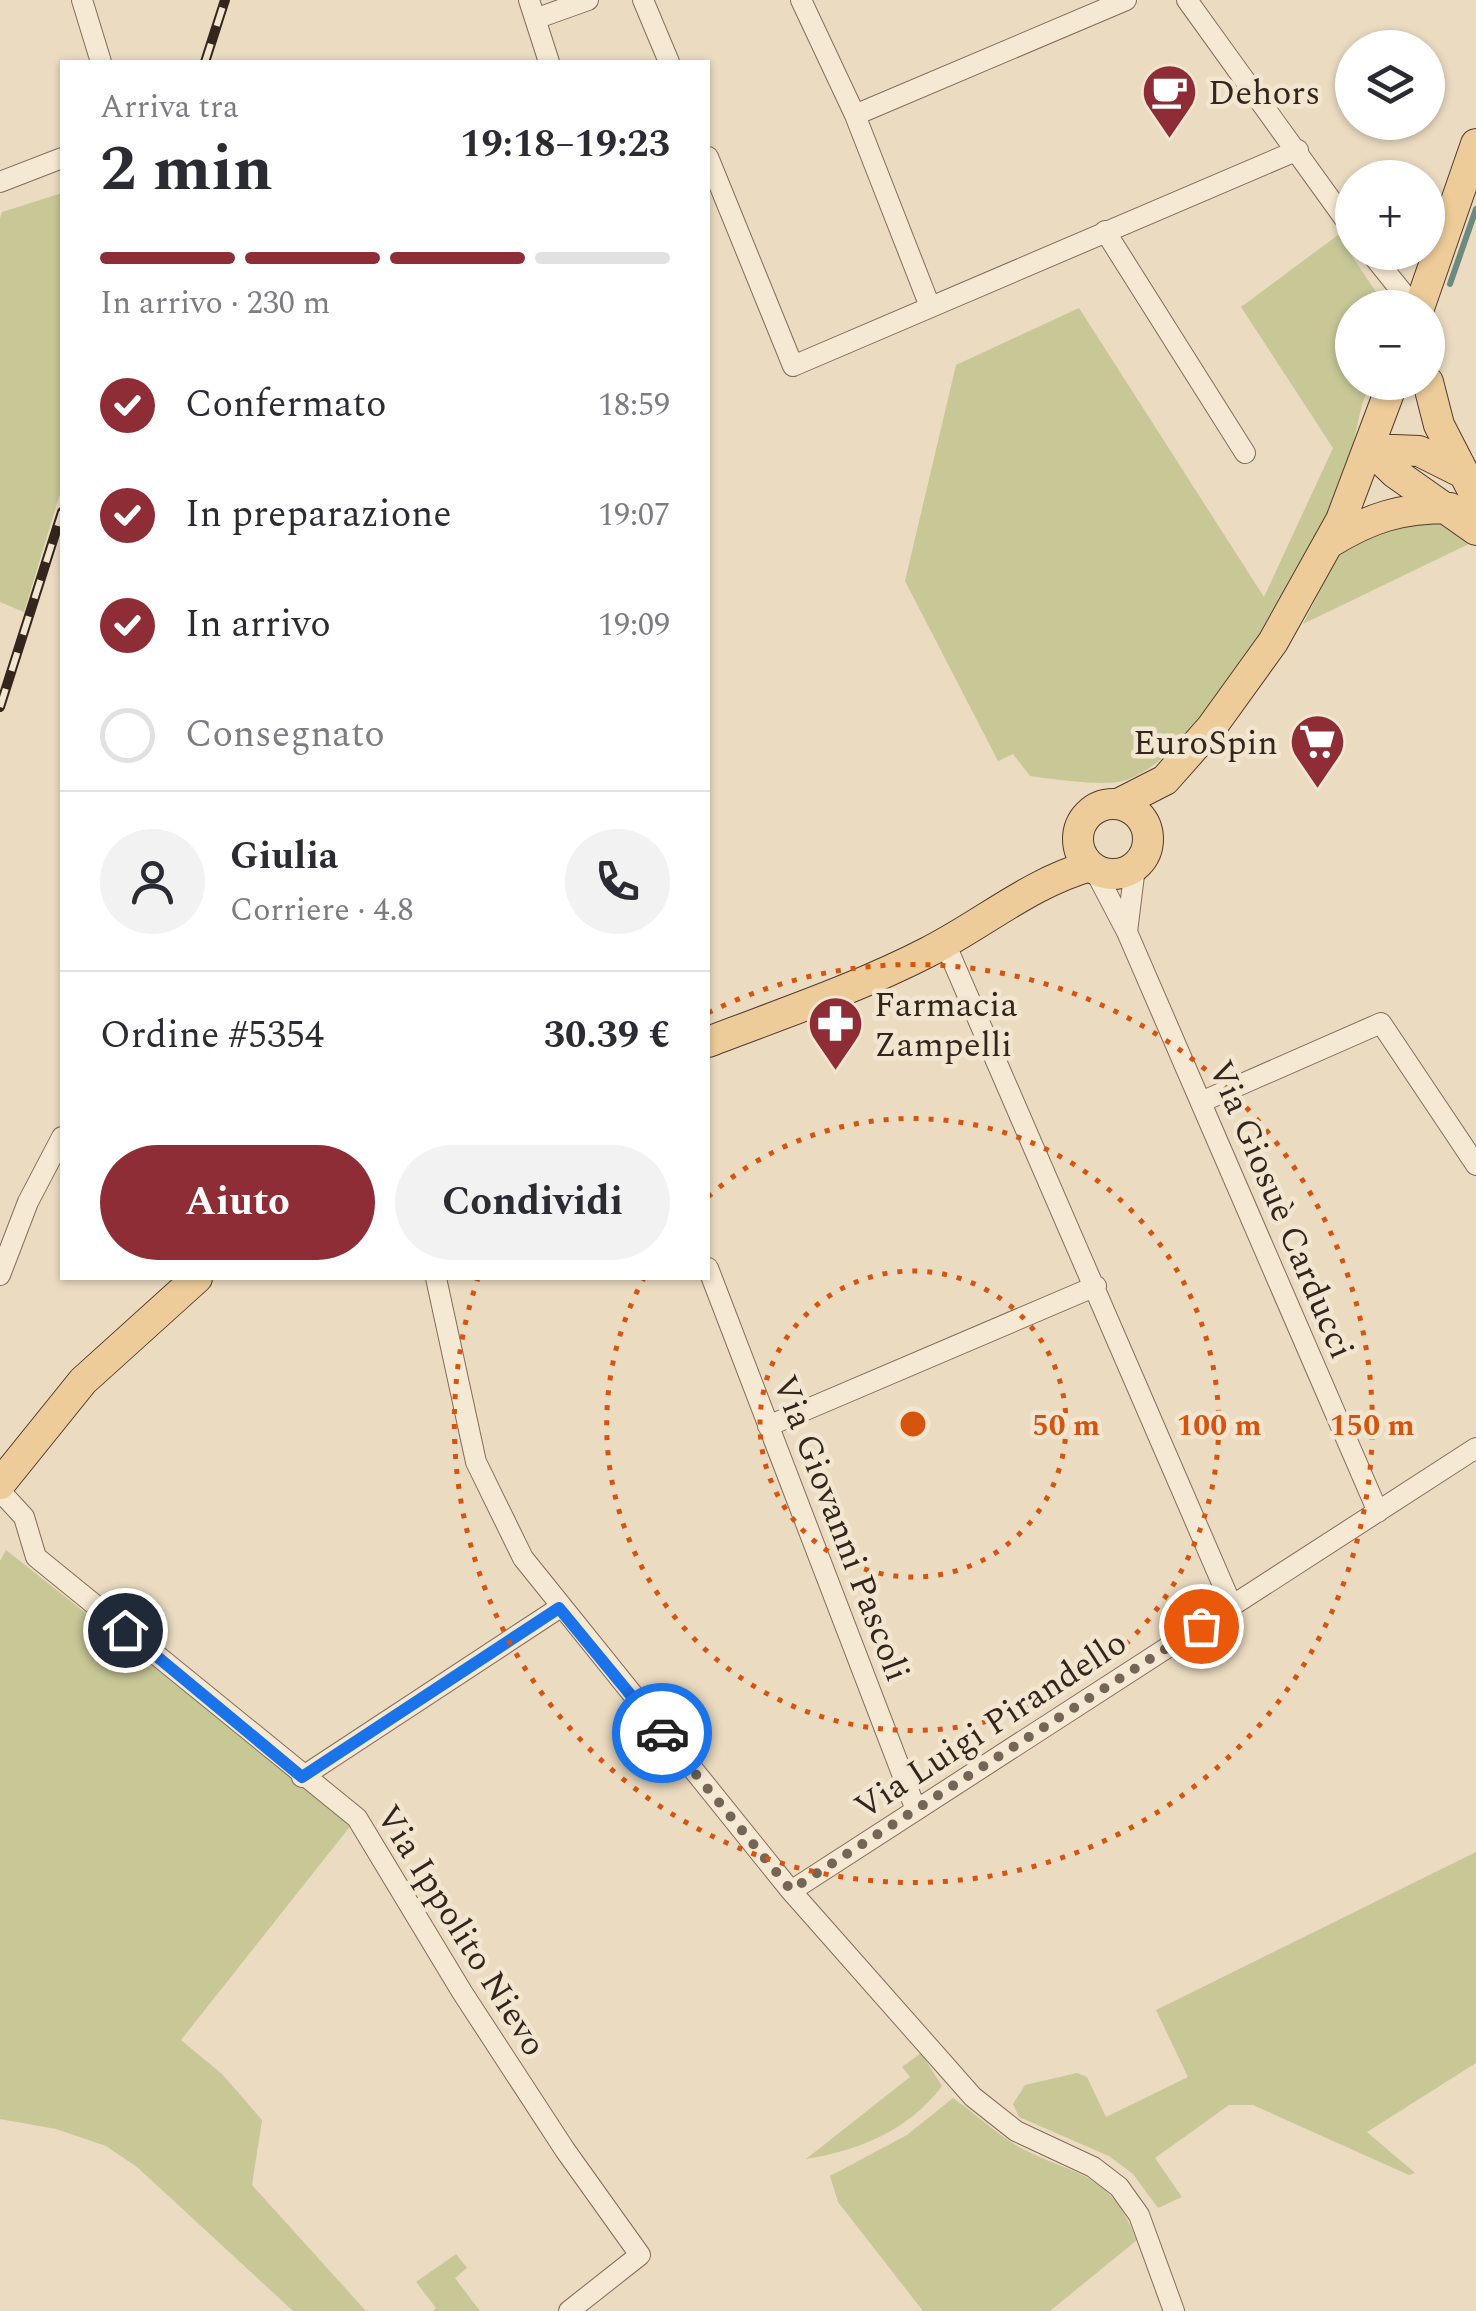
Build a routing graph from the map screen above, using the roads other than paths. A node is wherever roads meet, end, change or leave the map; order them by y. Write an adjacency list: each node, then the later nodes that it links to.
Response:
1 (82, 0): 8 (street)
2 (588, 0): 7 (street)
3 (644, 0): 10 (street)
4 (800, 0): 11 (street)
5 (1126, 0): 11 (street)
6 (1187, 0): 13 (street)
7 (532, 10): 9 (street)
8 (100, 60)
9 (548, 60)
10 (668, 60)
11 (855, 115): 22 (street)
12 (1476, 144): 21 (main road)
13 (1298, 150): 17 (street); 18 (street)
14 (60, 159): 16 (street)
15 (710, 162): 22 (street)
16 (0, 182)
17 (1335, 204)
18 (1105, 231): 22 (street); 26 (street)
19 (1385, 270): 20 (street)
20 (1402, 290)
21 (1423, 290)
22 (929, 304)
23 (1387, 400): 25 (main road)
24 (1433, 400): 27 (main road)
25 (1370, 449): 27 (main road); 29 (main road)
26 (1245, 454)
27 (1462, 492): 28 (main road); 29 (main road)
28 (1476, 530)
29 (1329, 543): 30 (main road)
30 (1165, 780): 31 (main road); 32 (main road)
31 (1118, 804): 32 (main road); 33 (main road)
32 (1148, 830): 34 (main road)
33 (1087, 858): 34 (main road); 35 (street, Via Giosuè Carducci); 36 (main road)
34 (1135, 867): 35 (street)
35 (1127, 932): 38 (street, Via Giosuè Carducci)
36 (945, 943): 37 (main road); 45 (street)
37 (710, 1041)
38 (1200, 1102): 40 (street); 49 (street, Via Giosuè Carducci)
39 (60, 1141): 42 (street)
40 (1476, 1165)
41 (710, 1273): 46 (street, Via Giovanni Pascoli)
42 (0, 1275)
43 (195, 1280): 48 (main road)
44 (436, 1280): 51 (street)
45 (1096, 1286): 46 (street); 50 (street)
46 (768, 1426): 53 (street, Via Giovanni Pascoli)
47 (1476, 1448): 49 (street, Via Luigi Pirandello)
48 (0, 1487): 52 (street, Via Ippolito Nievo)
49 (1378, 1512): 50 (street, Via Luigi Pirandello)
50 (1232, 1606): 53 (street, Via Luigi Pirandello)
51 (559, 1608): 52 (street); 54 (street)
52 (302, 1777): 55 (street, Via Ippolito Nievo)
53 (916, 1810): 54 (street, Via Luigi Pirandello)
54 (791, 1890): 56 (street)
55 (569, 2311)
56 (1174, 2311)

